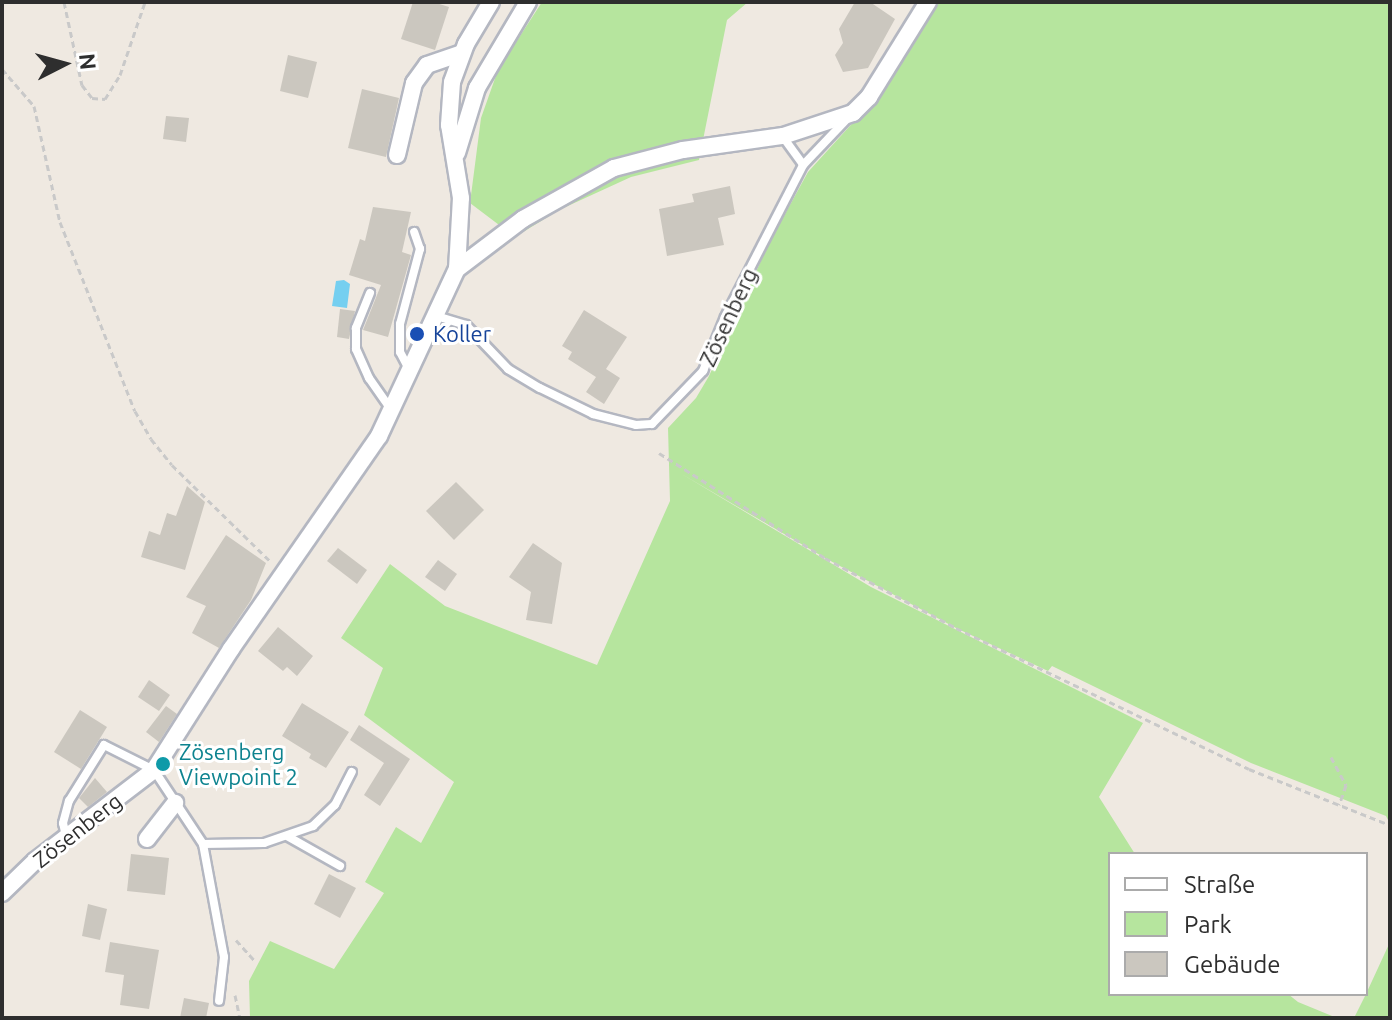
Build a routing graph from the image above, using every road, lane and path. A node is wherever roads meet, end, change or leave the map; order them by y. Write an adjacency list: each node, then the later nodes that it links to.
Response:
1 (64, 2): 2 (path)
2 (145, 2)
3 (491, 2): 6 (street, Zösenberg)
4 (528, 2): 11 (street, Zösenberg)
5 (928, 2): 8 (street, Zösenberg)
6 (462, 53): 10 (street); 11 (street, Zösenberg)
7 (2, 69): 20 (path)
8 (853, 113): 9 (street, Zösenberg); 12 (lane, Zösenberg)
9 (783, 136): 12 (lane); 14 (street, Zösenberg)
10 (397, 155)
11 (455, 158): 14 (street, Zösenberg)
12 (803, 165): 16 (lane, Zösenberg)
13 (414, 232): 17 (lane)
14 (457, 269): 16 (street, Zösenberg)
15 (370, 293): 18 (lane)
16 (433, 315): 17 (street, Zösenberg)
17 (409, 370): 18 (street, Zösenberg)
18 (391, 410): 20 (street, Zösenberg)
19 (659, 453): 25 (path)
20 (283, 573): 22 (street, Zösenberg)
21 (1331, 757): 25 (path)
22 (154, 770): 24 (lane); 28 (street, Zösenberg); 28 (lane)
23 (352, 772): 27 (lane)
24 (175, 803): 29 (street); 30 (lane)
25 (1339, 805): 26 (path)
26 (1390, 825)
27 (287, 836): 30 (lane); 31 (lane)
28 (67, 837): 32 (street, Zösenberg)
29 (147, 839)
30 (203, 844): 33 (lane)
31 (340, 866)
32 (2, 893)
33 (219, 1001)

